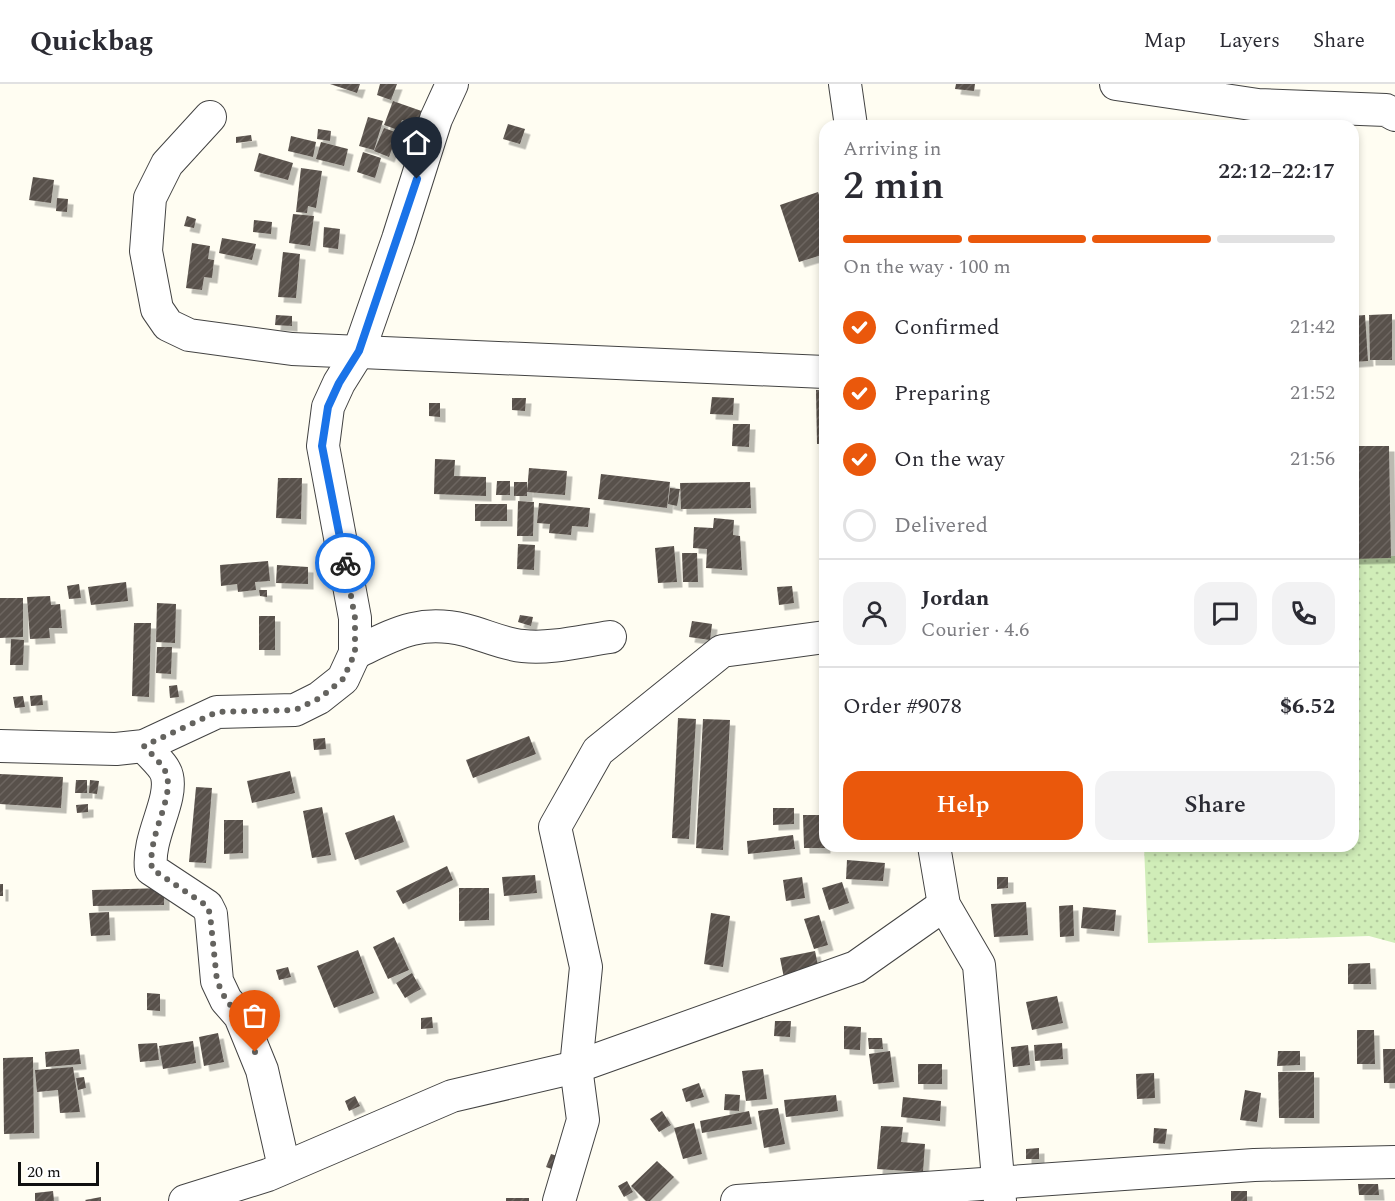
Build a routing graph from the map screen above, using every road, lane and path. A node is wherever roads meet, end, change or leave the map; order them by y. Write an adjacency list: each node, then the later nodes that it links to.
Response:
1 (452, 84): 7 (street)
2 (845, 84): 6 (street)
3 (1116, 84): 4 (street)
4 (1395, 115)
5 (210, 117): 7 (street)
6 (850, 120)
7 (359, 351): 8 (street); 11 (street)
8 (819, 372)
9 (610, 637): 11 (street)
10 (819, 638): 16 (street)
11 (355, 653): 13 (street)
12 (0, 746): 13 (street)
13 (144, 746): 18 (street)
14 (935, 852): 15 (street)
15 (944, 905): 16 (street); 19 (street)
16 (576, 1067): 18 (street); 21 (street)
17 (1395, 1162): 19 (street)
18 (274, 1181): 20 (street)
19 (999, 1192): 22 (street)
20 (185, 1201)
21 (559, 1201)
22 (737, 1201)

